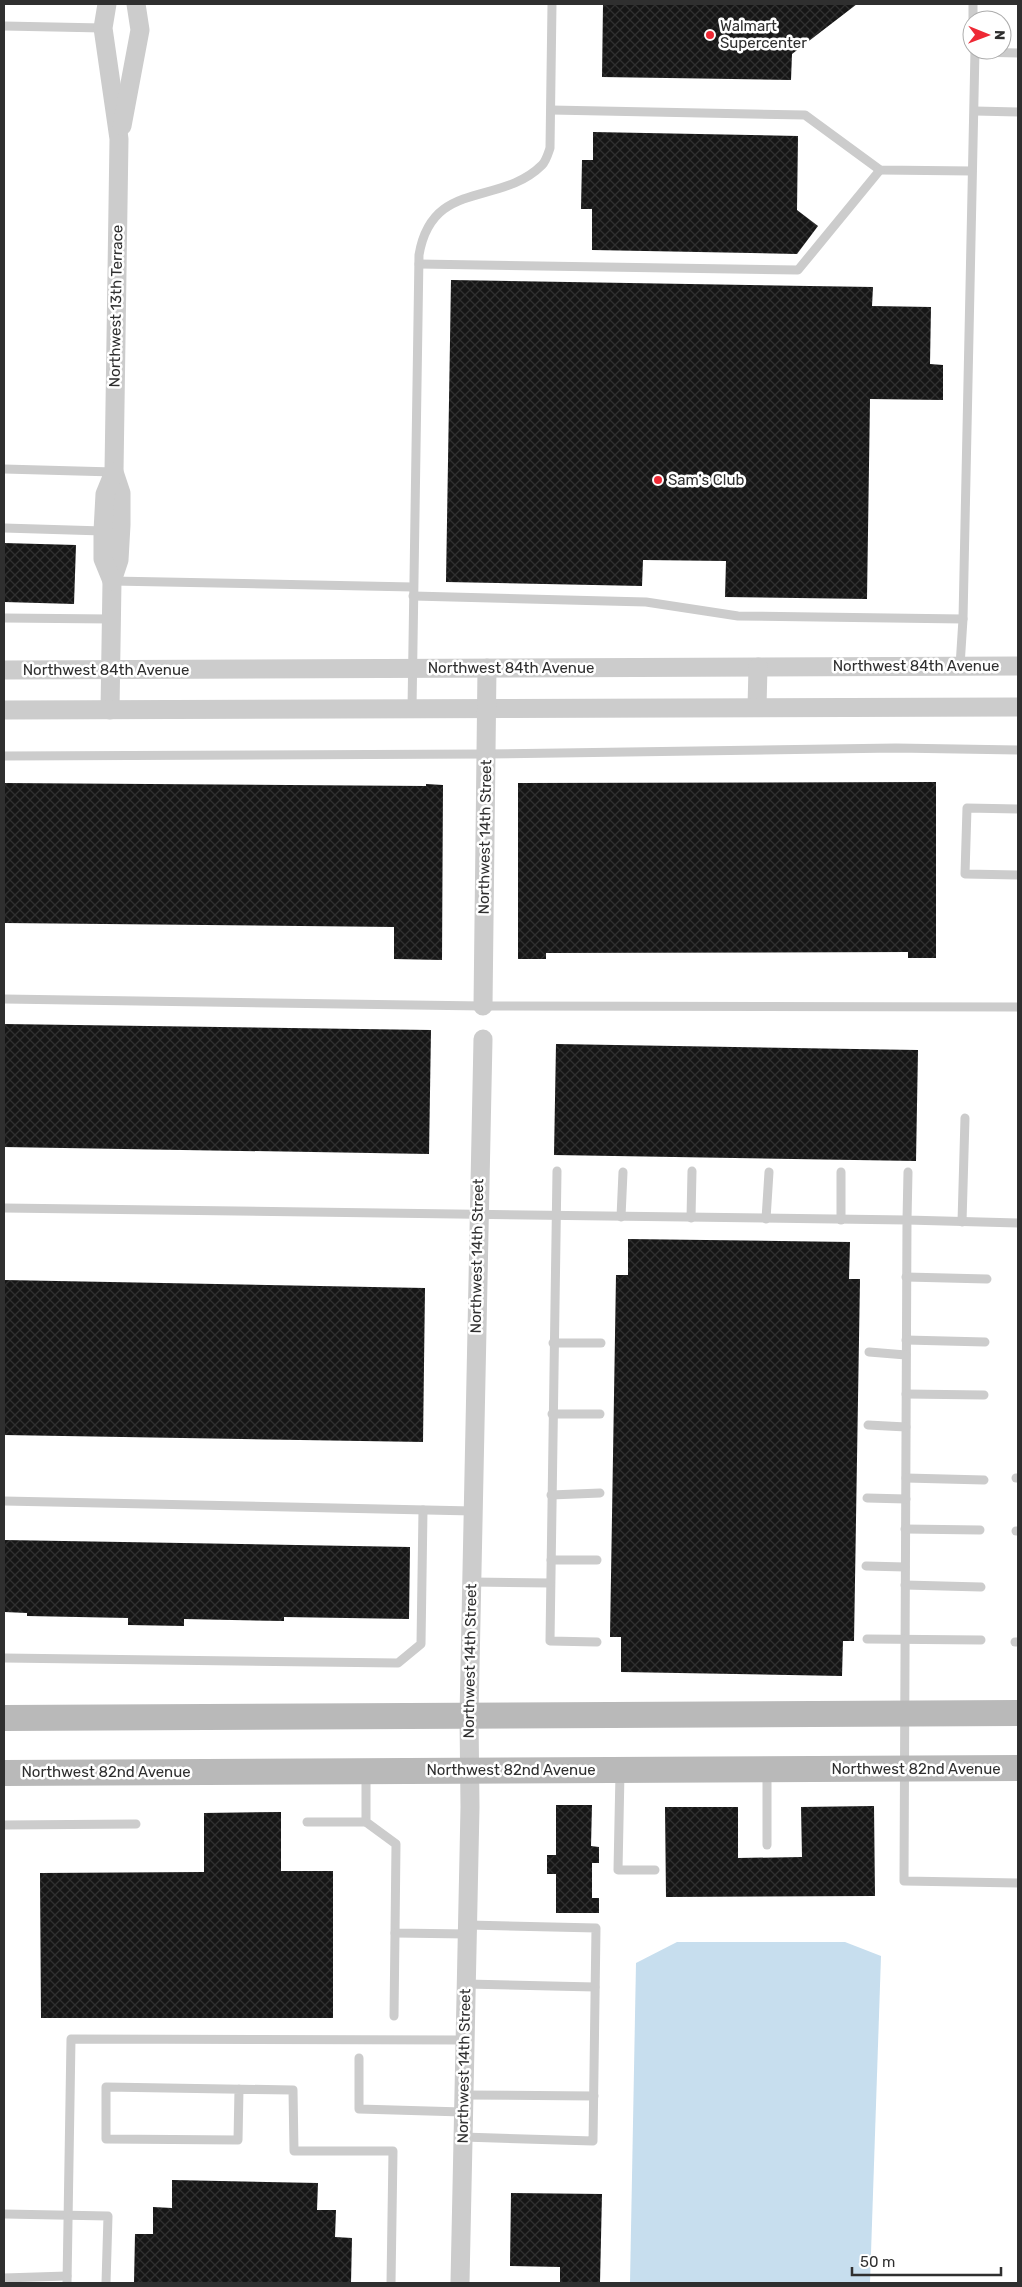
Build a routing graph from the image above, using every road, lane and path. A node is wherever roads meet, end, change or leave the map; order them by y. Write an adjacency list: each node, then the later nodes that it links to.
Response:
1 (107, 4): 5 (street, Northwest 13th Terrace)
2 (136, 4): 10 (street, Northwest 13th Terrace)
3 (552, 4): 7 (lane)
4 (4, 26): 5 (lane)
5 (103, 28): 10 (street, Northwest 13th Terrace)
6 (975, 60): 8 (lane)
7 (551, 110): 11 (lane); 13 (lane)
8 (975, 111): 9 (lane); 12 (lane)
9 (1018, 112)
10 (119, 140): 15 (street, Northwest 13th Terrace)
11 (880, 170): 12 (lane); 13 (lane)
12 (972, 171): 22 (lane)
13 (419, 264): 19 (lane)
14 (4, 469): 15 (lane)
15 (114, 472): 17 (street, Northwest 13th Terrace); 18 (street, Northwest 13th Terrace)
16 (4, 528): 17 (lane)
17 (103, 531): 18 (street, Northwest 13th Terrace)
18 (112, 581): 19 (lane); 23 (street, Northwest 13th Terrace)
19 (413, 587): 20 (lane)
20 (413, 596): 22 (lane); 27 (lane)
21 (4, 618): 23 (lane)
22 (963, 619): 24 (lane)
23 (111, 620): 30 (street, Northwest 13th Terrace)
24 (960, 666): 25 (street, Northwest 84th Avenue); 26 (street, Northwest 84th Avenue)
25 (1018, 666)
26 (758, 667): 28 (street, Northwest 84th Avenue); 32 (street)
27 (412, 668): 28 (street, Northwest 84th Avenue); 30 (street, Northwest 84th Avenue); 33 (lane)
28 (487, 668): 34 (street, Northwest 14th Street)
29 (4, 670): 30 (street, Northwest 84th Avenue)
30 (110, 670): 36 (street, Northwest 13th Terrace)
31 (1018, 706): 32 (street)
32 (757, 707): 34 (street)
33 (412, 709): 34 (street); 36 (street)
34 (486, 709): 38 (street, Northwest 14th Street)
35 (4, 710): 36 (street)
36 (110, 710)
37 (1018, 750): 38 (lane)
38 (486, 754): 39 (lane); 43 (street, Northwest 14th Street)
39 (4, 756)
40 (1018, 809): 41 (lane)
41 (1018, 875)
42 (4, 999): 43 (lane)
43 (483, 1006): 44 (lane)
44 (1018, 1007)
45 (483, 1039): 54 (street, Northwest 14th Street)
46 (964, 1118): 61 (lane)
47 (557, 1170): 55 (lane)
48 (692, 1171): 57 (lane)
49 (622, 1172): 56 (lane)
50 (769, 1172): 58 (lane)
51 (841, 1172): 59 (lane)
52 (908, 1172): 60 (lane)
53 (4, 1208): 54 (lane)
54 (478, 1215): 55 (lane); 85 (street, Northwest 14th Street)
55 (555, 1216): 56 (lane); 67 (lane)
56 (621, 1217): 57 (lane)
57 (691, 1218): 58 (lane)
58 (766, 1219): 59 (lane)
59 (841, 1220): 60 (lane)
60 (907, 1220): 61 (lane); 63 (lane)
61 (962, 1222): 62 (lane)
62 (1018, 1223)
63 (906, 1277): 64 (lane); 65 (lane)
64 (987, 1279)
65 (906, 1340): 66 (lane); 70 (lane)
66 (985, 1342)
67 (553, 1343): 68 (lane); 73 (lane)
68 (602, 1343)
69 (869, 1352): 70 (lane)
70 (906, 1355): 71 (lane)
71 (906, 1394): 72 (lane); 76 (lane)
72 (984, 1395)
73 (552, 1414): 74 (lane); 80 (lane)
74 (600, 1414)
75 (868, 1424): 76 (lane)
76 (906, 1427): 77 (lane)
77 (906, 1478): 78 (lane); 82 (lane)
78 (984, 1480)
79 (600, 1494): 80 (lane)
80 (551, 1495): 88 (lane)
81 (867, 1498): 82 (lane)
82 (906, 1499): 86 (lane)
83 (4, 1501): 84 (lane)
84 (423, 1510): 85 (lane); 100 (lane)
85 (473, 1511): 92 (street, Northwest 14th Street)
86 (905, 1529): 87 (lane); 91 (lane)
87 (980, 1530)
88 (551, 1560): 89 (lane); 93 (lane)
89 (597, 1560)
90 (866, 1566): 91 (lane)
91 (905, 1567): 94 (lane)
92 (472, 1582): 93 (lane); 103 (street, Northwest 14th Street)
93 (550, 1584): 99 (lane)
94 (905, 1585): 95 (lane); 97 (lane)
95 (981, 1586)
96 (867, 1639): 97 (lane)
97 (905, 1640): 98 (lane); 102 (lane)
98 (981, 1640)
99 (597, 1642)
100 (4, 1658)
101 (1018, 1713): 102 (street)
102 (905, 1714): 103 (street); 107 (lane)
103 (468, 1716): 104 (street); 108 (street, Northwest 14th Street)
104 (4, 1718)
105 (1018, 1768): 107 (street, Northwest 82nd Avenue)
106 (766, 1769): 107 (street, Northwest 82nd Avenue); 109 (street, Northwest 82nd Avenue); 116 (lane)
107 (904, 1769): 118 (lane)
108 (469, 1770): 109 (street, Northwest 82nd Avenue); 110 (street, Northwest 82nd Avenue); 119 (street, Northwest 14th Street)
109 (620, 1770): 117 (lane)
110 (366, 1771): 111 (street, Northwest 82nd Avenue); 113 (lane)
111 (4, 1773)
112 (307, 1822): 113 (lane)
113 (366, 1822): 120 (lane)
114 (136, 1824): 115 (lane)
115 (4, 1825)
116 (768, 1845)
117 (656, 1870)
118 (1018, 1883)
119 (467, 1930): 120 (lane); 121 (street, Northwest 14th Street); 122 (lane)
120 (395, 1933): 123 (lane)
121 (466, 1984): 122 (lane); 124 (street, Northwest 14th Street)
122 (595, 1987): 127 (lane)
123 (394, 2016)
124 (465, 2040): 128 (street, Northwest 14th Street); 131 (lane)
125 (359, 2058): 128 (lane)
126 (239, 2090): 126 (lane); 135 (lane)
127 (594, 2096): 128 (lane); 129 (lane)
128 (464, 2103): 129 (street, Northwest 14th Street)
129 (463, 2138): 136 (street, Northwest 14th Street)
130 (5, 2214): 131 (lane)
131 (68, 2214): 133 (lane); 134 (lane)
132 (4, 2278): 133 (lane)
133 (67, 2280)
134 (106, 2283)
135 (391, 2283)
136 (460, 2283)

